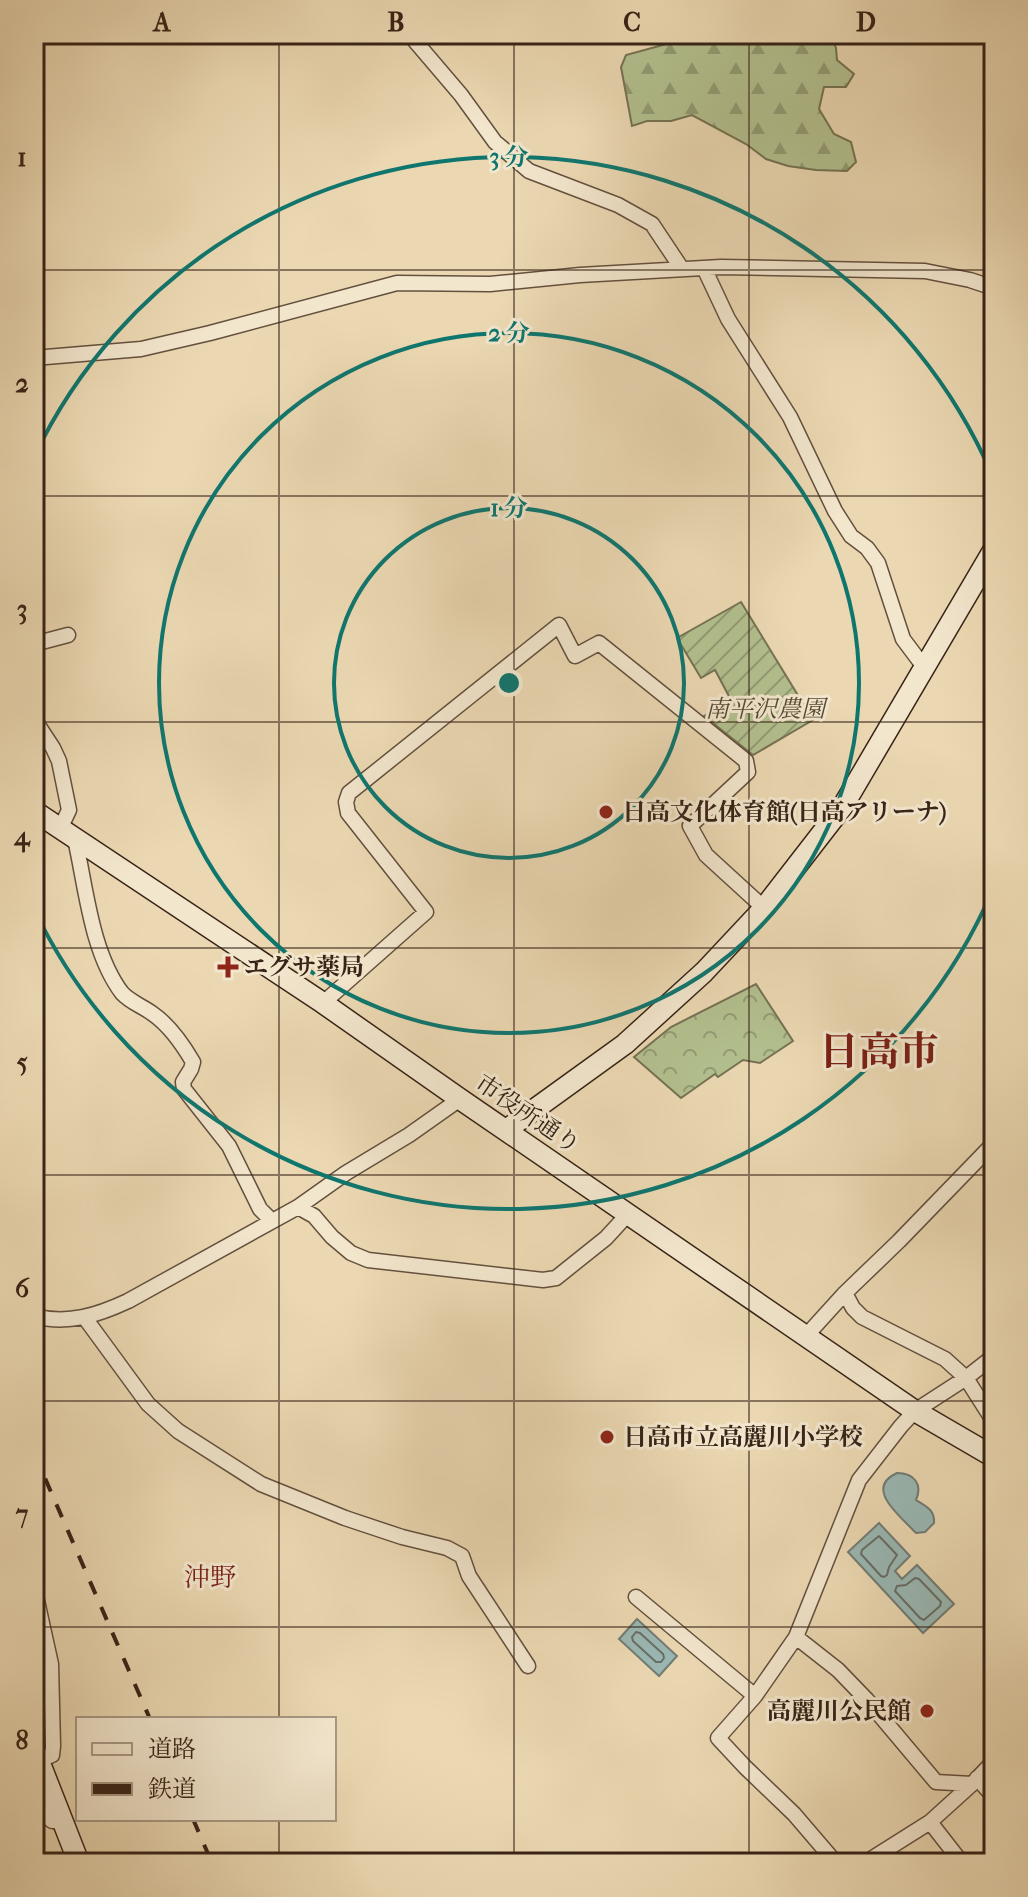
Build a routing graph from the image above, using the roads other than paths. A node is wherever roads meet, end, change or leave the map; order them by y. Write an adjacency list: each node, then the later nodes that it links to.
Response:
1 (409, 34): 3 (street)
2 (704, 268): 3 (street); 4 (street); 9 (street)
3 (682, 269): 5 (street)
4 (994, 288)
5 (34, 358)
6 (994, 549): 9 (street)
7 (68, 635): 8 (street)
8 (34, 644)
9 (924, 667): 13 (street)
10 (34, 719): 12 (street)
11 (34, 811): 12 (street, 市役所通り)
12 (68, 834): 14 (street, 市役所通り); 20 (street)
13 (764, 908): 14 (street); 16 (street)
14 (323, 1003): 15 (street, 市役所通り)
15 (460, 1099): 16 (street, 市役所通り); 18 (street)
16 (506, 1130): 19 (street, 市役所通り)
17 (994, 1143): 21 (street)
18 (298, 1207): 19 (street); 20 (street)
19 (628, 1214): 24 (street, 市役所通り)
20 (272, 1221): 23 (street)
21 (845, 1293): 24 (street); 26 (street)
22 (34, 1316): 23 (street)
23 (85, 1318): 33 (street)
24 (806, 1336): 27 (street, 市役所通り)
25 (994, 1356): 26 (street)
26 (966, 1378): 27 (street); 28 (street)
27 (915, 1411): 29 (street, 市役所通り); 32 (street)
28 (994, 1422)
29 (992, 1453)
30 (34, 1587): 35 (street)
31 (636, 1597): 34 (street)
32 (796, 1637): 34 (street); 37 (street)
33 (528, 1666)
34 (755, 1696): 43 (street)
35 (37, 1754): 40 (street)
36 (994, 1761): 37 (street)
37 (975, 1781): 38 (street); 41 (street)
38 (994, 1797)
39 (34, 1803): 40 (street)
40 (64, 1821): 42 (street)
41 (930, 1822): 44 (street); 45 (street)
42 (79, 1863)
43 (836, 1863)
44 (865, 1863)
45 (962, 1863)

